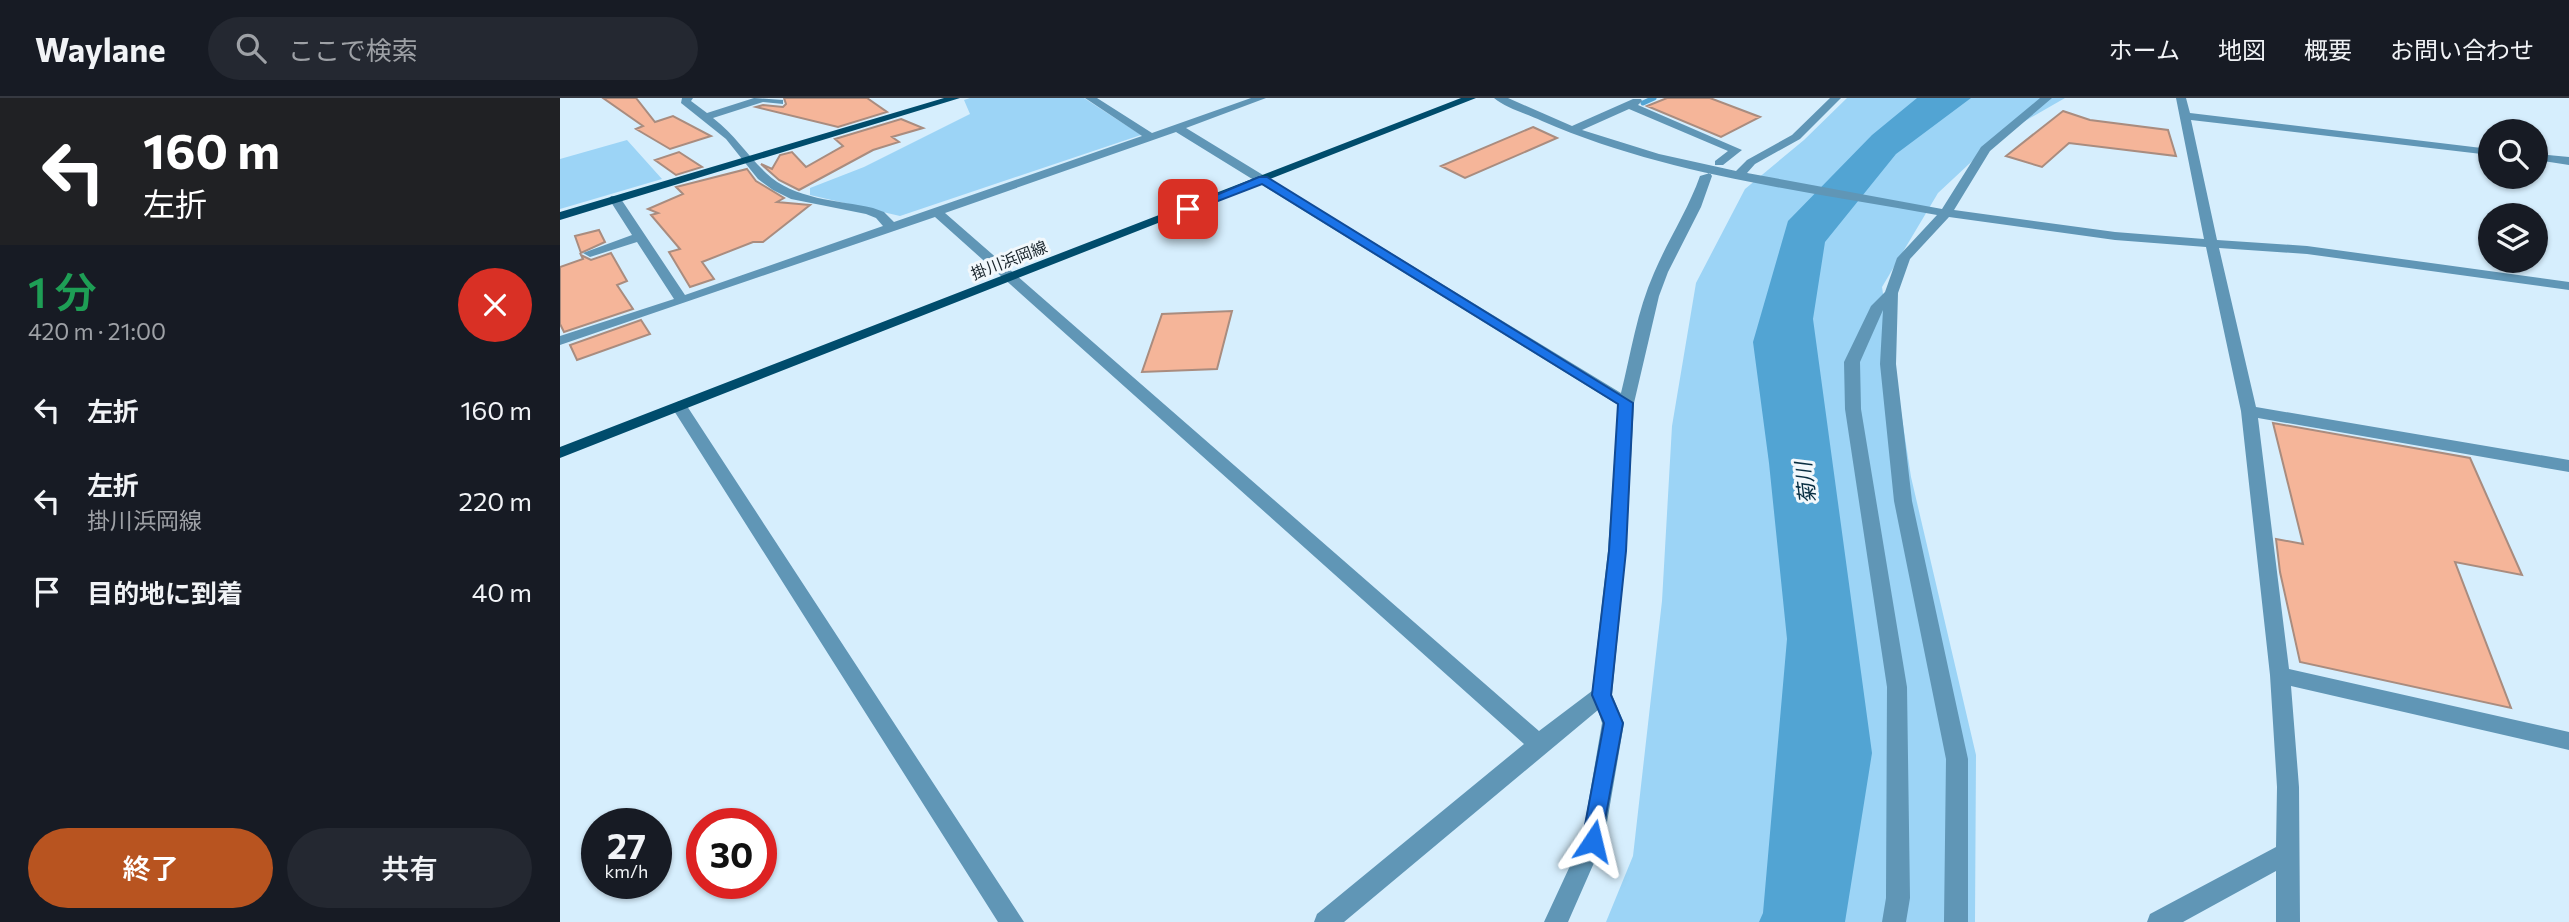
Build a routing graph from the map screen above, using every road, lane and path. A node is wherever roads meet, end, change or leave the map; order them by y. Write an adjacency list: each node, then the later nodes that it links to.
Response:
1 (688, 98): 14 (street)
2 (955, 98): 20 (main road)
3 (1090, 98): 17 (street)
4 (1261, 98): 15 (street)
5 (1471, 98): 25 (main road, 掛川浜岡線)
6 (1499, 98): 16 (street)
7 (1643, 98): 12 (street)
8 (1836, 98): 23 (street)
9 (2047, 98): 28 (street)
10 (2181, 98): 13 (street)
11 (779, 103): 14 (street)
12 (1629, 104): 16 (street); 22 (street)
13 (2185, 116): 18 (street); 32 (street)
14 (705, 117): 20 (street)
15 (1178, 128): 17 (street); 25 (street)
16 (1572, 130): 23 (street)
17 (1151, 137): 27 (street)
18 (2478, 150)
19 (2548, 158): 21 (street)
20 (748, 159): 26 (main road); 30 (street)
21 (2569, 161)
22 (1719, 163)
23 (1742, 175): 28 (street)
24 (1706, 176): 39 (street)
25 (1263, 180): 34 (main road, 掛川浜岡線); 39 (street)
26 (615, 199): 29 (main road); 31 (street)
27 (936, 212): 30 (street); 34 (street)
28 (1942, 212): 32 (street); 36 (street)
29 (560, 216)
30 (891, 228): 37 (street)
31 (640, 237): 33 (street); 37 (street)
32 (2212, 241): 35 (street); 41 (street)
33 (590, 253)
34 (1013, 278): 40 (main road, 掛川浜岡線); 47 (street)
35 (2569, 286)
36 (1891, 293): 52 (street); 53 (street)
37 (682, 301): 38 (street)
38 (560, 341)
39 (1626, 403): 45 (street)
40 (679, 406): 42 (main road, 掛川浜岡線); 49 (street)
41 (2249, 411): 43 (street); 44 (street)
42 (560, 453)
43 (2569, 466)
44 (2280, 675): 46 (street); 48 (street)
45 (1602, 695): 47 (street); 51 (street)
46 (2569, 741)
47 (1539, 744): 50 (street)
48 (2288, 853): 54 (street); 55 (street)
49 (1012, 922)
50 (1326, 922)
51 (1556, 922)
52 (1894, 922)
53 (1956, 922)
54 (2159, 922)
55 (2288, 922)

